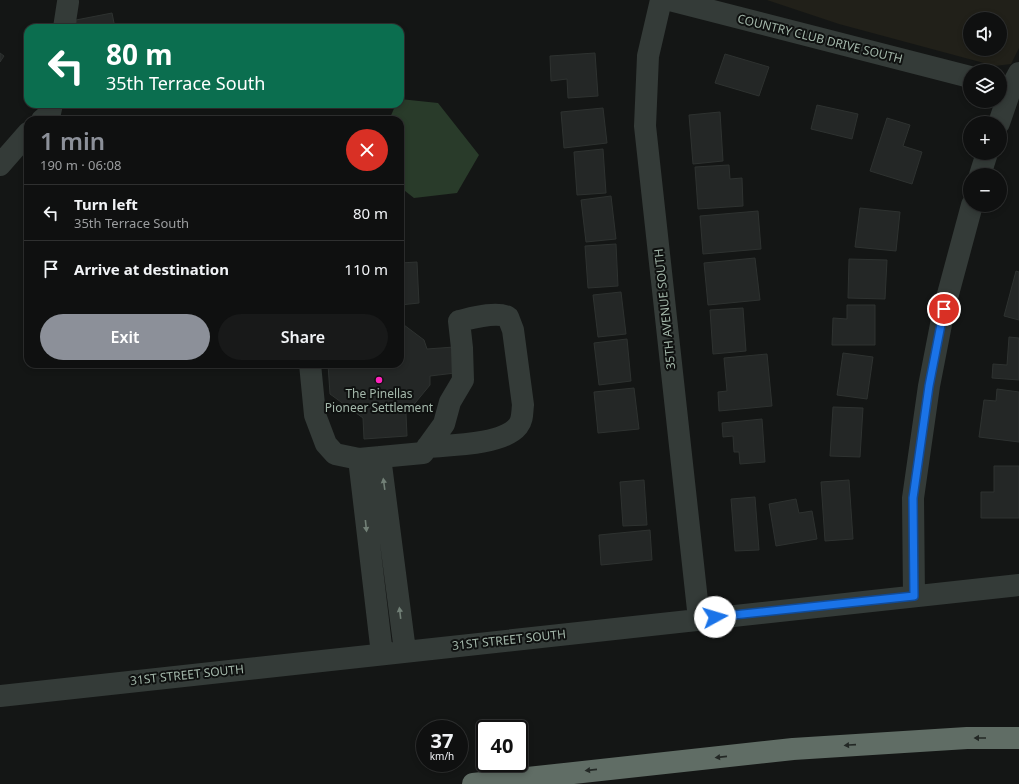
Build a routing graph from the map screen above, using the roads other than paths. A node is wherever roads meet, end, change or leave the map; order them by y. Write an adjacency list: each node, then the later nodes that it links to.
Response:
1 (661, 0): 16 (street, 35TH AVENUE SOUTH)
2 (670, 0): 5 (street, COUNTRY CLUB DRIVE SOUTH)
3 (68, 2): 4 (street)
4 (65, 24)
5 (963, 75)
6 (1010, 82): 7 (street)
7 (1000, 116)
8 (24, 138): 9 (street)
9 (0, 165)
10 (970, 212): 15 (street)
11 (310, 368): 13 (street)
12 (427, 447): 12 (street); 13 (street)
13 (369, 458): 17 (street, one-way to 13); 18 (street, one-way to 18)
14 (1019, 585): 15 (street, 31ST STREET SOUTH)
15 (914, 596): 16 (street, 31ST STREET SOUTH)
16 (700, 619): 17 (street, 31ST STREET SOUTH)
17 (405, 651): 18 (street, 31ST STREET SOUTH)
18 (382, 654): 19 (street, 31ST STREET SOUTH)
19 (0, 696)
20 (1019, 738): 21 (highway, one-way to 21)
21 (473, 784)

